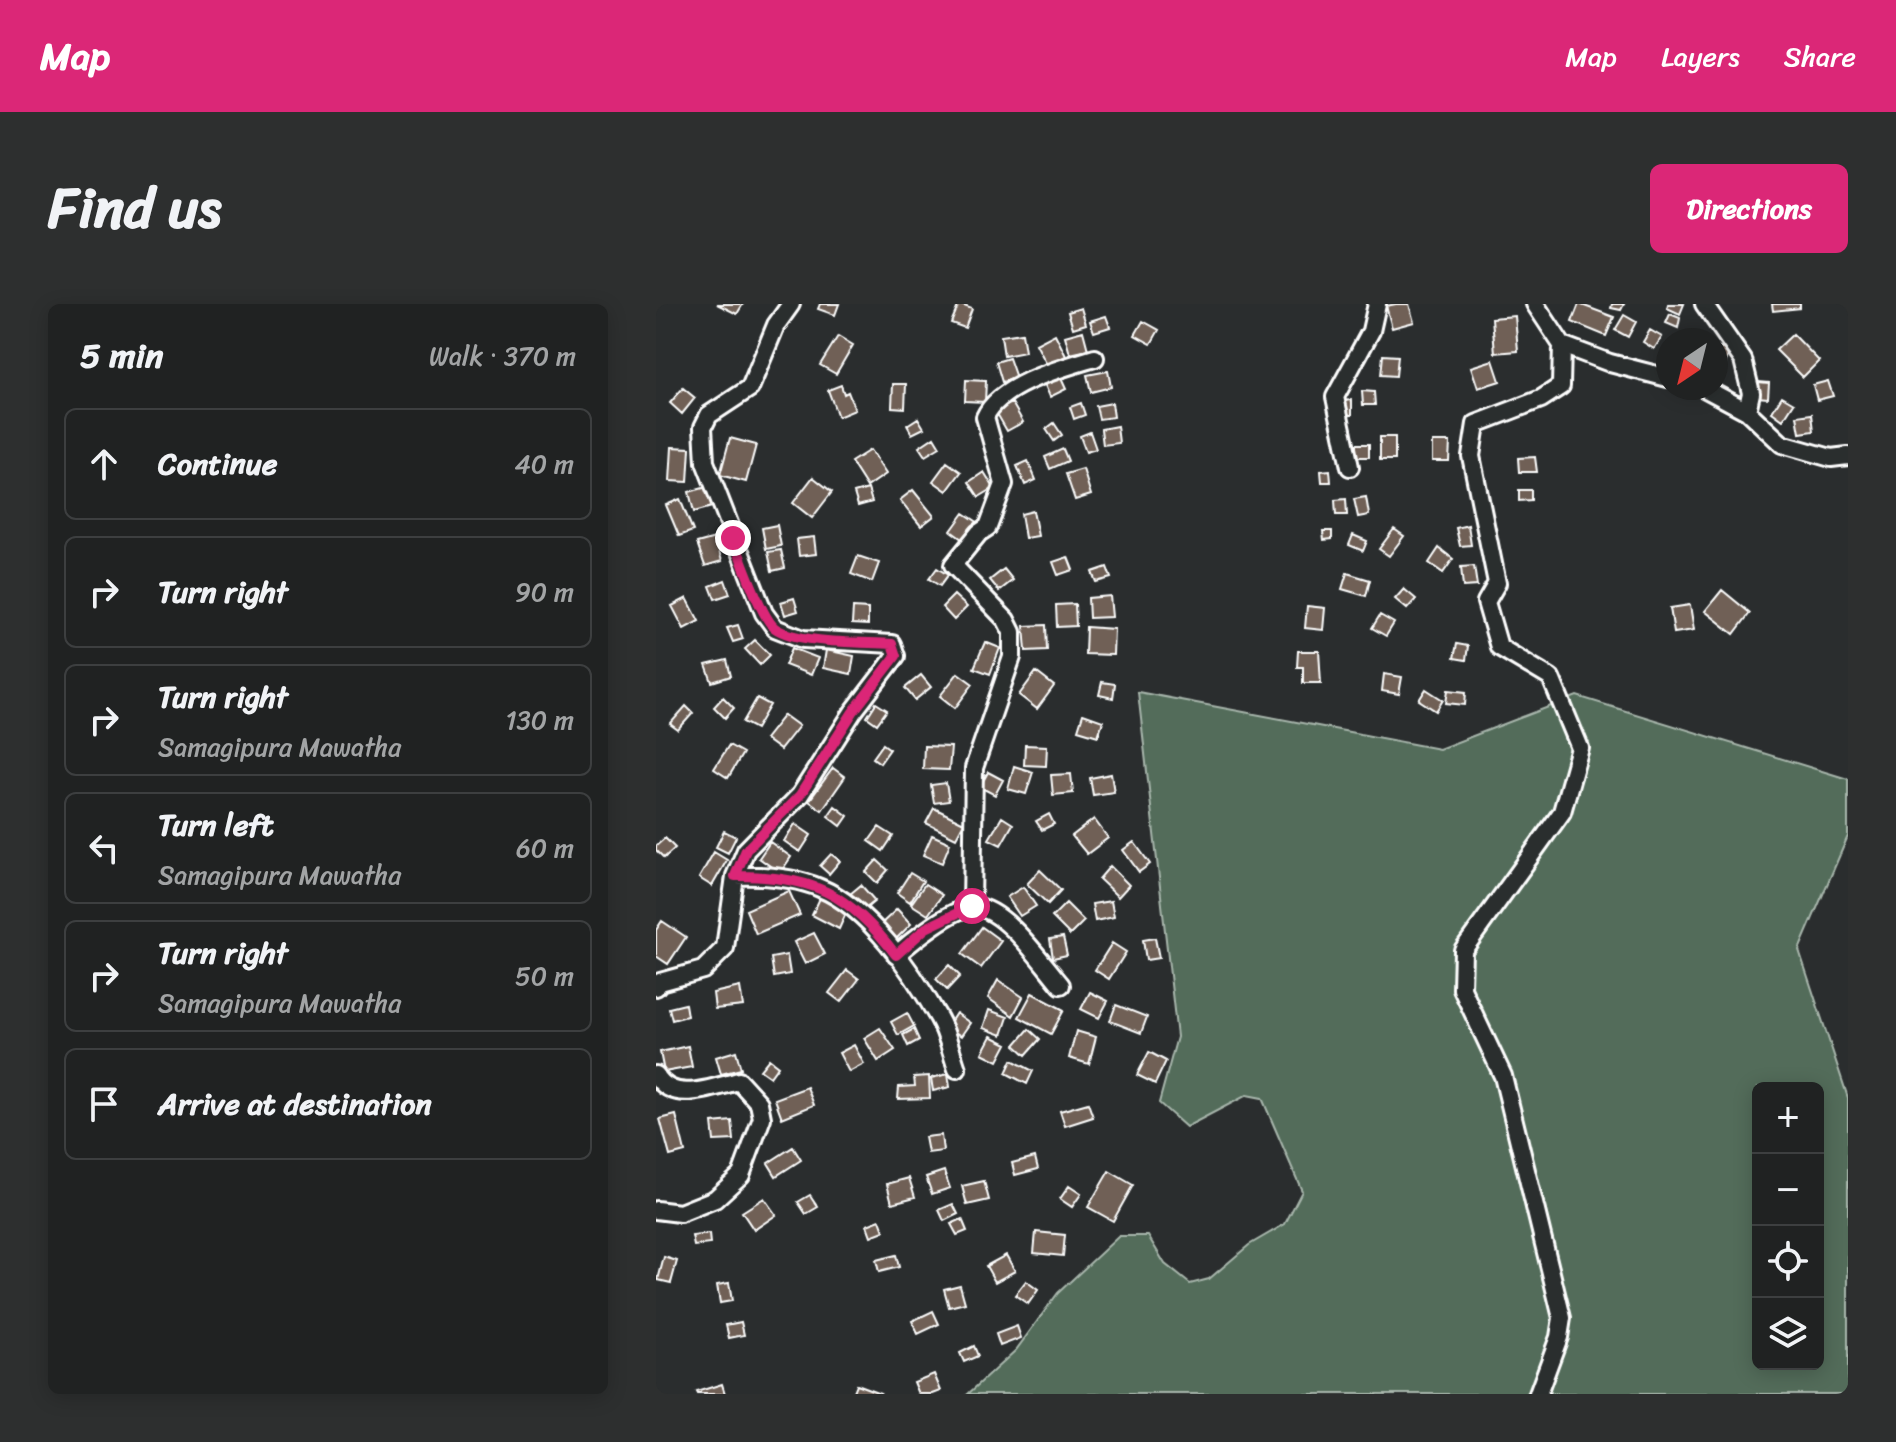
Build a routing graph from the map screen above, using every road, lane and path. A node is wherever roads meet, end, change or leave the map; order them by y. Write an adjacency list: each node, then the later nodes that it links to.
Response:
1 (791, 304): 12 (street)
2 (1377, 304): 11 (street)
3 (1535, 304): 5 (street)
4 (1704, 304): 9 (street)
5 (1562, 345): 7 (street); 20 (street)
6 (1095, 358): 13 (street)
7 (1656, 375)
8 (1726, 400): 9 (street)
9 (1747, 411): 10 (street)
10 (1848, 456)
11 (1350, 467)
12 (735, 876): 14 (street); 16 (street)
13 (972, 906): 14 (street); 15 (street)
14 (896, 955): 17 (street)
15 (1061, 985)
16 (656, 987)
17 (957, 1069)
18 (656, 1075): 19 (street)
19 (656, 1210)
20 (1538, 1394)

